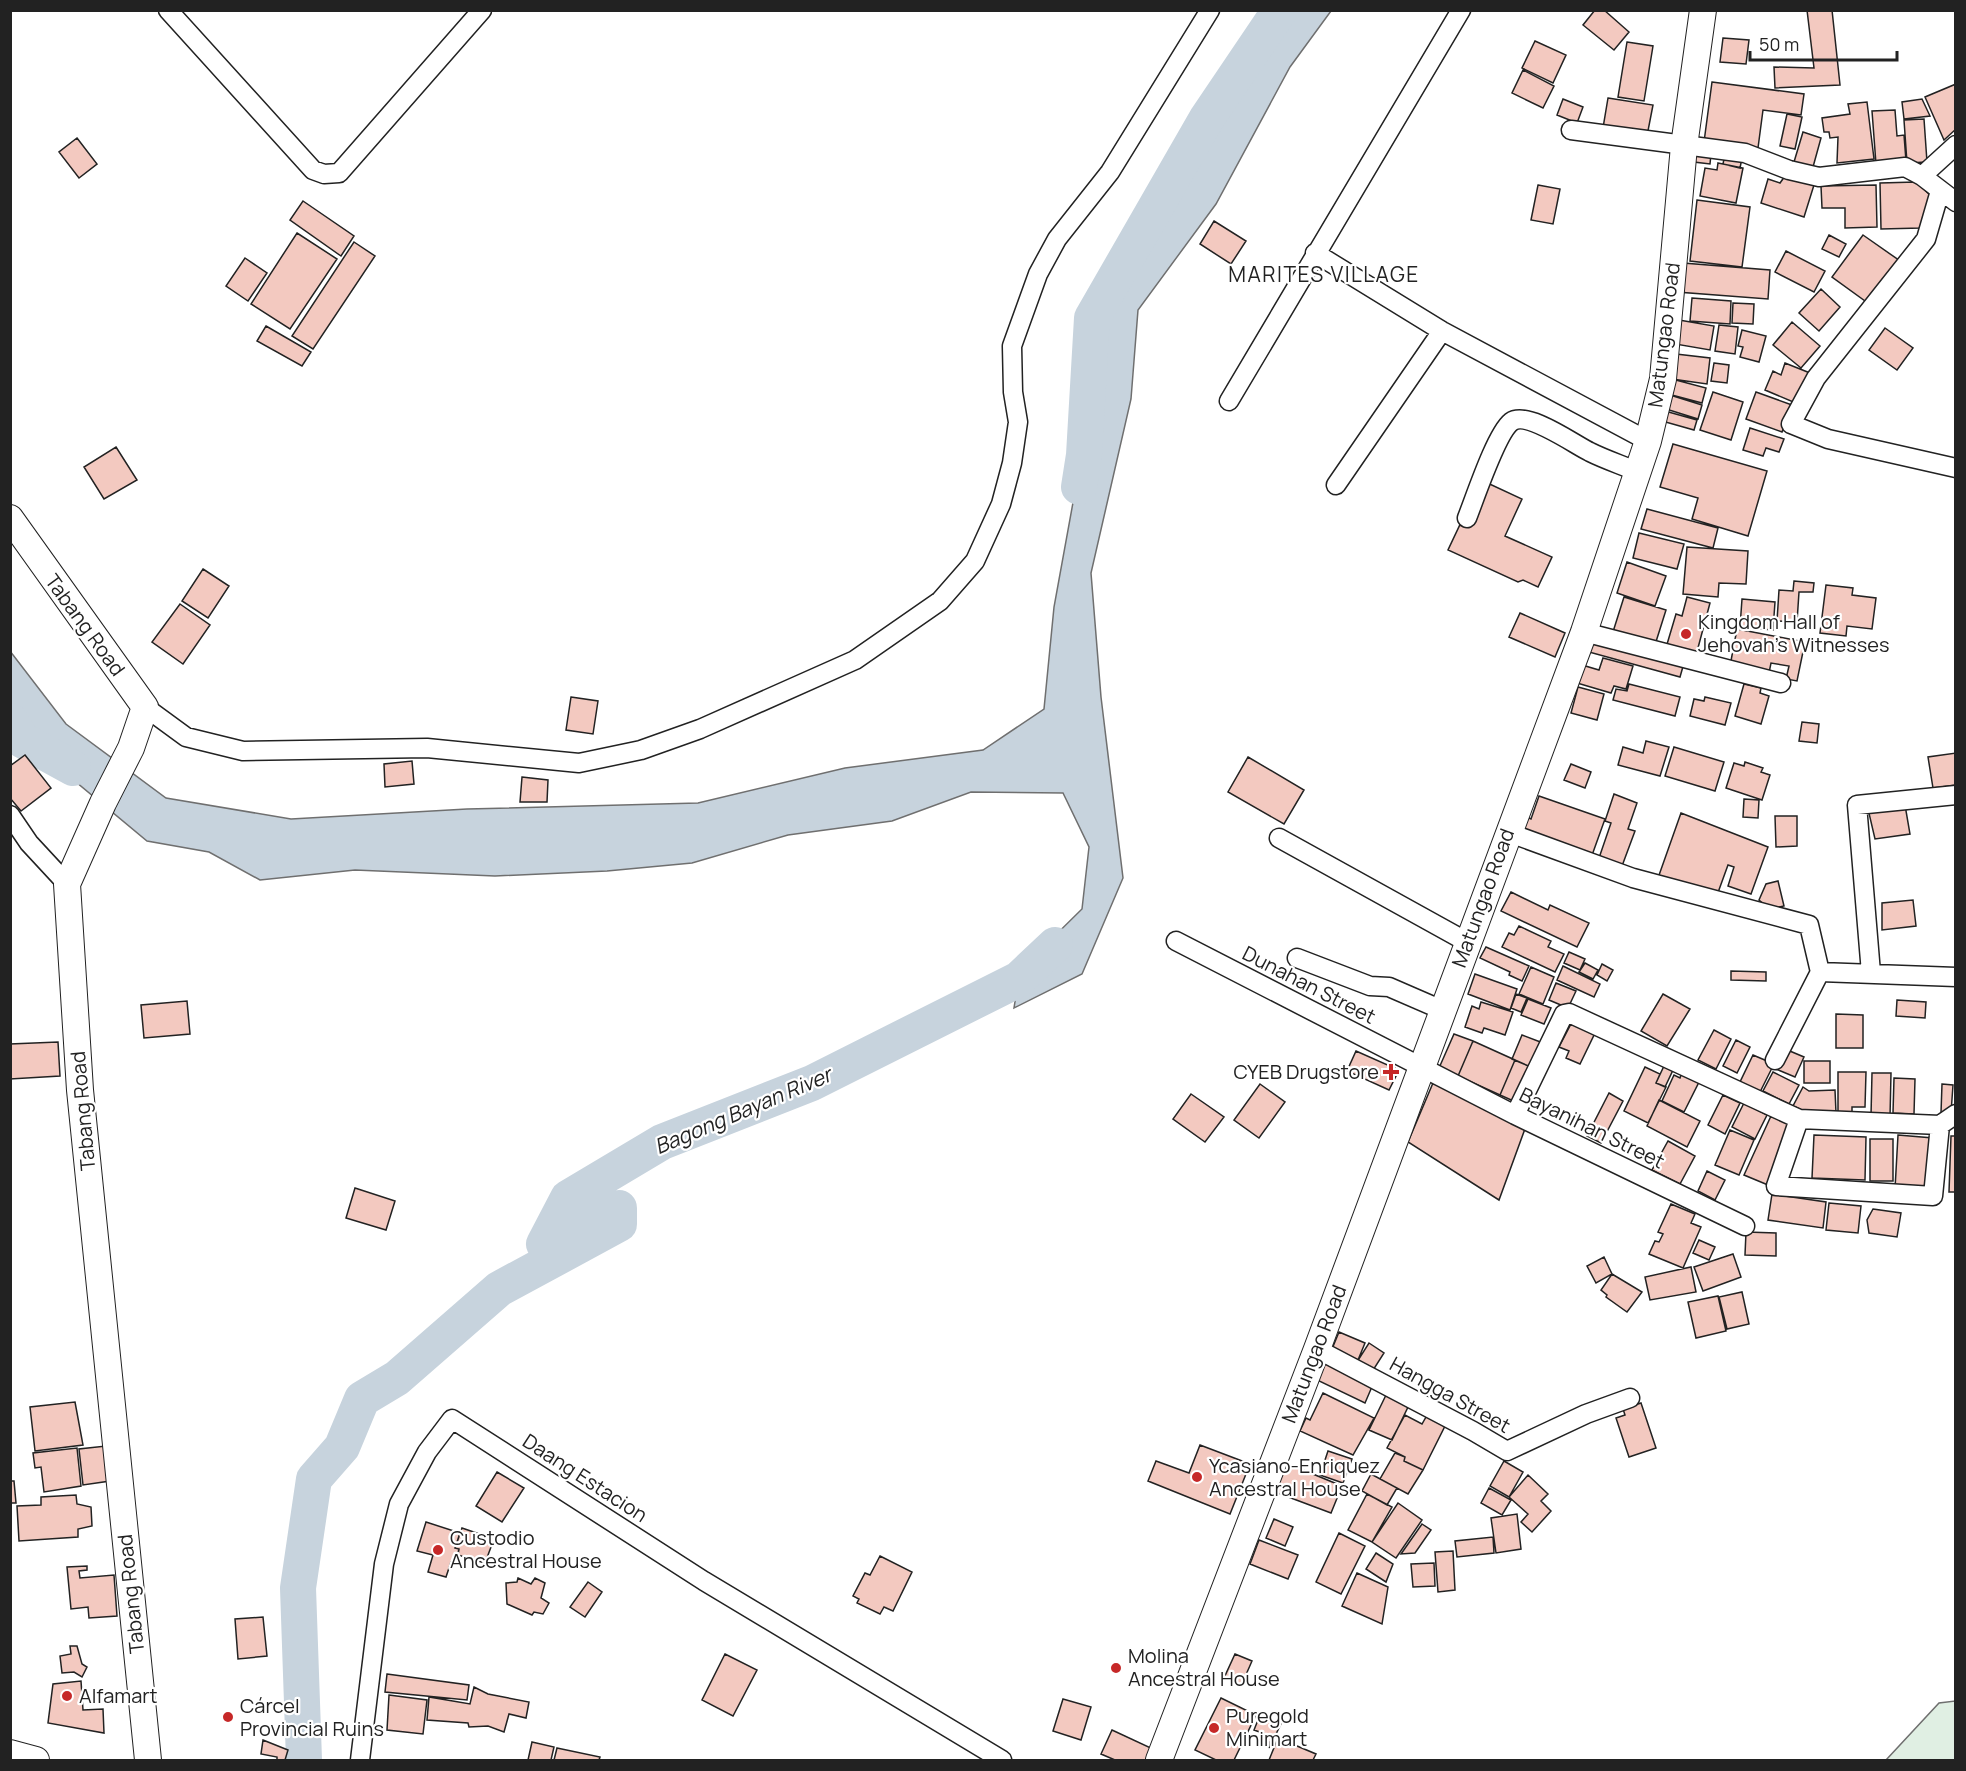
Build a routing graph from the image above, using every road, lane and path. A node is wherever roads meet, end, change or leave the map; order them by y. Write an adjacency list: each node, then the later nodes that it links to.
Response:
1 (168, 10): 2 (street)
2 (482, 10)
3 (1210, 10): 23 (street)
4 (1461, 10): 12 (street)
5 (1703, 10): 8 (main road, Matungao Road)
6 (1571, 130): 8 (street)
7 (1956, 145): 9 (street)
8 (1684, 146): 9 (street); 15 (main road, Matungao Road)
9 (1922, 176): 10 (street)
10 (1940, 191): 11 (street); 16 (street)
11 (1956, 202)
12 (1315, 253): 13 (street); 14 (street)
13 (1442, 331): 15 (street); 18 (street)
14 (1229, 402)
15 (1648, 441): 17 (main road, Matungao Road)
16 (1956, 468)
17 (1638, 472): 20 (street); 21 (main road, Matungao Road)
18 (1336, 485)
19 (10, 518): 23 (main road, Tabang Road)
20 (1467, 518)
21 (1584, 632): 22 (street); 26 (main road, Matungao Road)
22 (1781, 683)
23 (145, 707): 28 (main road, Tabang Road)
24 (1956, 795): 33 (street)
25 (10, 815): 28 (street)
26 (1508, 832): 30 (main road, Matungao Road); 32 (street)
27 (1279, 838): 30 (street)
28 (67, 884): 47 (main road, Tabang Road)
29 (1176, 941): 37 (street, Dunahan Street)
30 (1467, 942): 35 (main road, Matungao Road)
31 (1297, 958): 35 (street)
32 (1820, 972): 33 (street); 36 (street)
33 (1870, 973): 34 (street)
34 (1956, 977)
35 (1442, 1010): 37 (main road, Matungao Road)
36 (1775, 1060)
37 (1421, 1068): 39 (street, Bayanihan Street); 43 (main road, Matungao Road)
38 (1956, 1114): 41 (street)
39 (1515, 1115): 40 (street); 42 (street, Bayanihan Street)
40 (1799, 1119): 41 (street); 41 (street)
41 (1940, 1125)
42 (1745, 1226)
43 (1317, 1349): 44 (street, Hangga Street); 50 (main road, Matungao Road)
44 (1630, 1398)
45 (10, 1753): 46 (main road)
46 (36, 1761)
47 (148, 1761)
48 (360, 1761): 49 (street, Daang Estacion)
49 (1002, 1761)
50 (1159, 1761)

